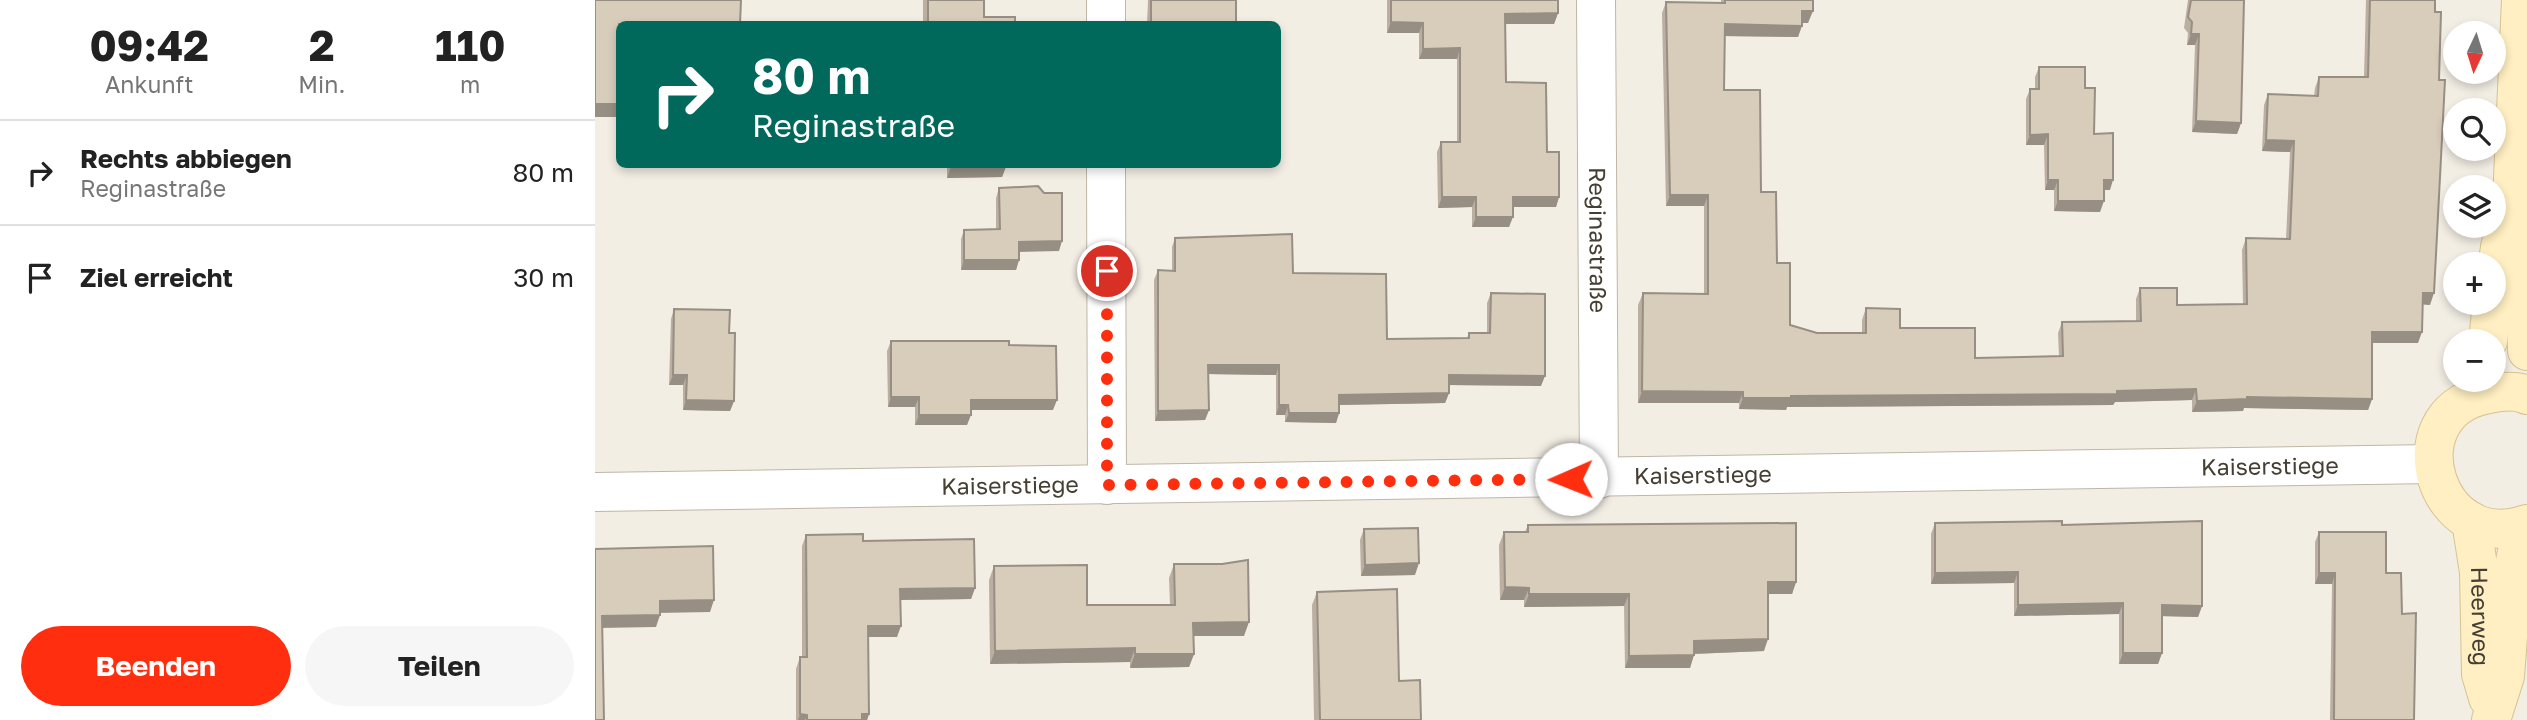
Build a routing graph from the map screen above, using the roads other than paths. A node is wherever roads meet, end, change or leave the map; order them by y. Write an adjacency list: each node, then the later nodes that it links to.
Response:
1 (1106, 0): 4 (street)
2 (1596, 0): 13 (street, Reginastraße)
3 (2521, 0): 6 (street)
4 (1106, 21)
5 (1106, 168): 14 (street)
6 (2512, 201): 7 (street); 8 (street)
7 (2499, 252)
8 (2527, 351)
9 (2475, 392): 12 (street)
10 (2498, 392): 11 (street)
11 (2527, 395)
12 (2433, 464): 13 (street, Kaiserstiege); 16 (street)
13 (1599, 479): 14 (street, Kaiserstiege)
14 (1107, 485): 15 (street, Kaiserstiege)
15 (595, 492)
16 (2471, 521): 17 (street); 18 (street, Heerweg)
17 (2525, 525): 18 (street, Heerweg)
18 (2492, 715)

